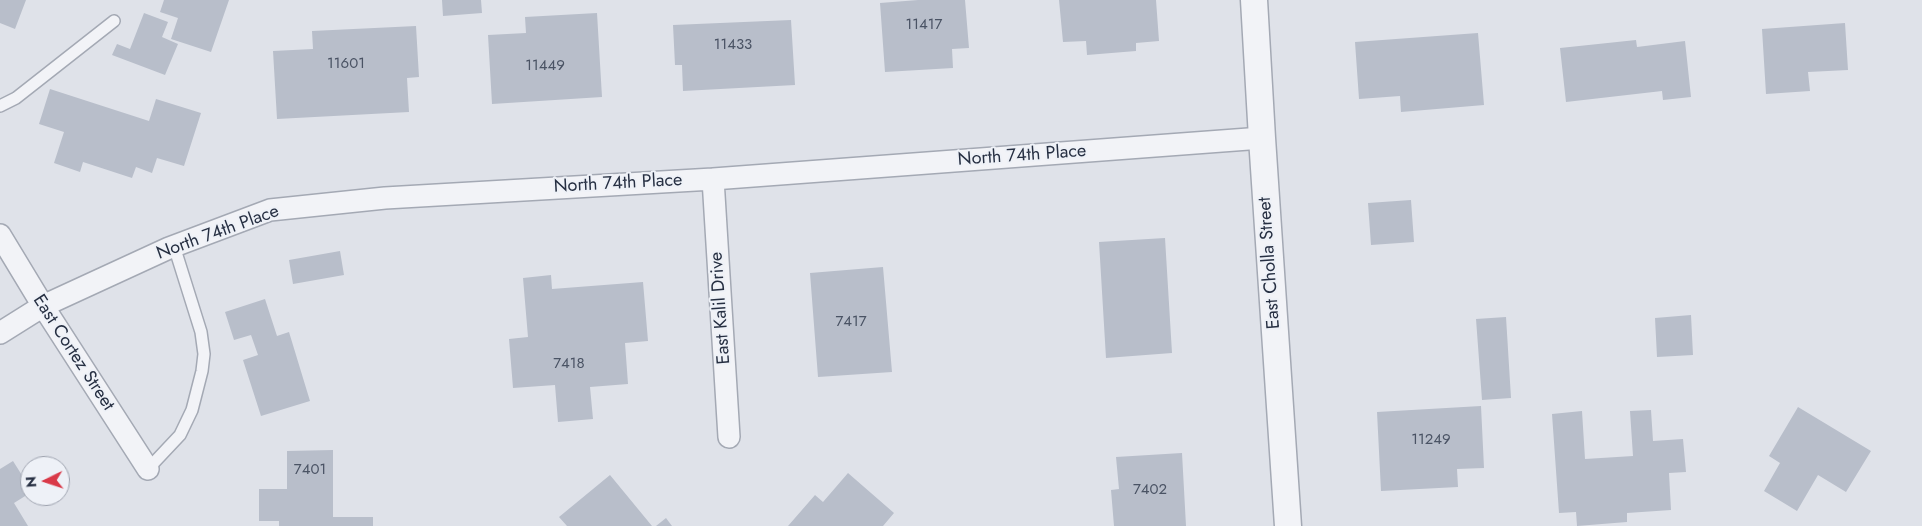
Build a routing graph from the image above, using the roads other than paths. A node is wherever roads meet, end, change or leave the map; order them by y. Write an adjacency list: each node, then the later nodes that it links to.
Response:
1 (1254, 0): 4 (street, East Cholla Street)
2 (114, 21): 3 (lane)
3 (0, 106)
4 (1262, 138): 5 (street, North 74th Place); 12 (street, East Cholla Street)
5 (713, 178): 7 (street, North 74th Place); 10 (street, East Kalil Drive)
6 (0, 235): 8 (street, East Cortez Street)
7 (174, 246): 8 (street, North 74th Place); 11 (lane)
8 (43, 306): 9 (street, North 74th Place); 11 (street, East Cortez Street)
9 (0, 332)
10 (729, 437)
11 (148, 469)
12 (1288, 526)

